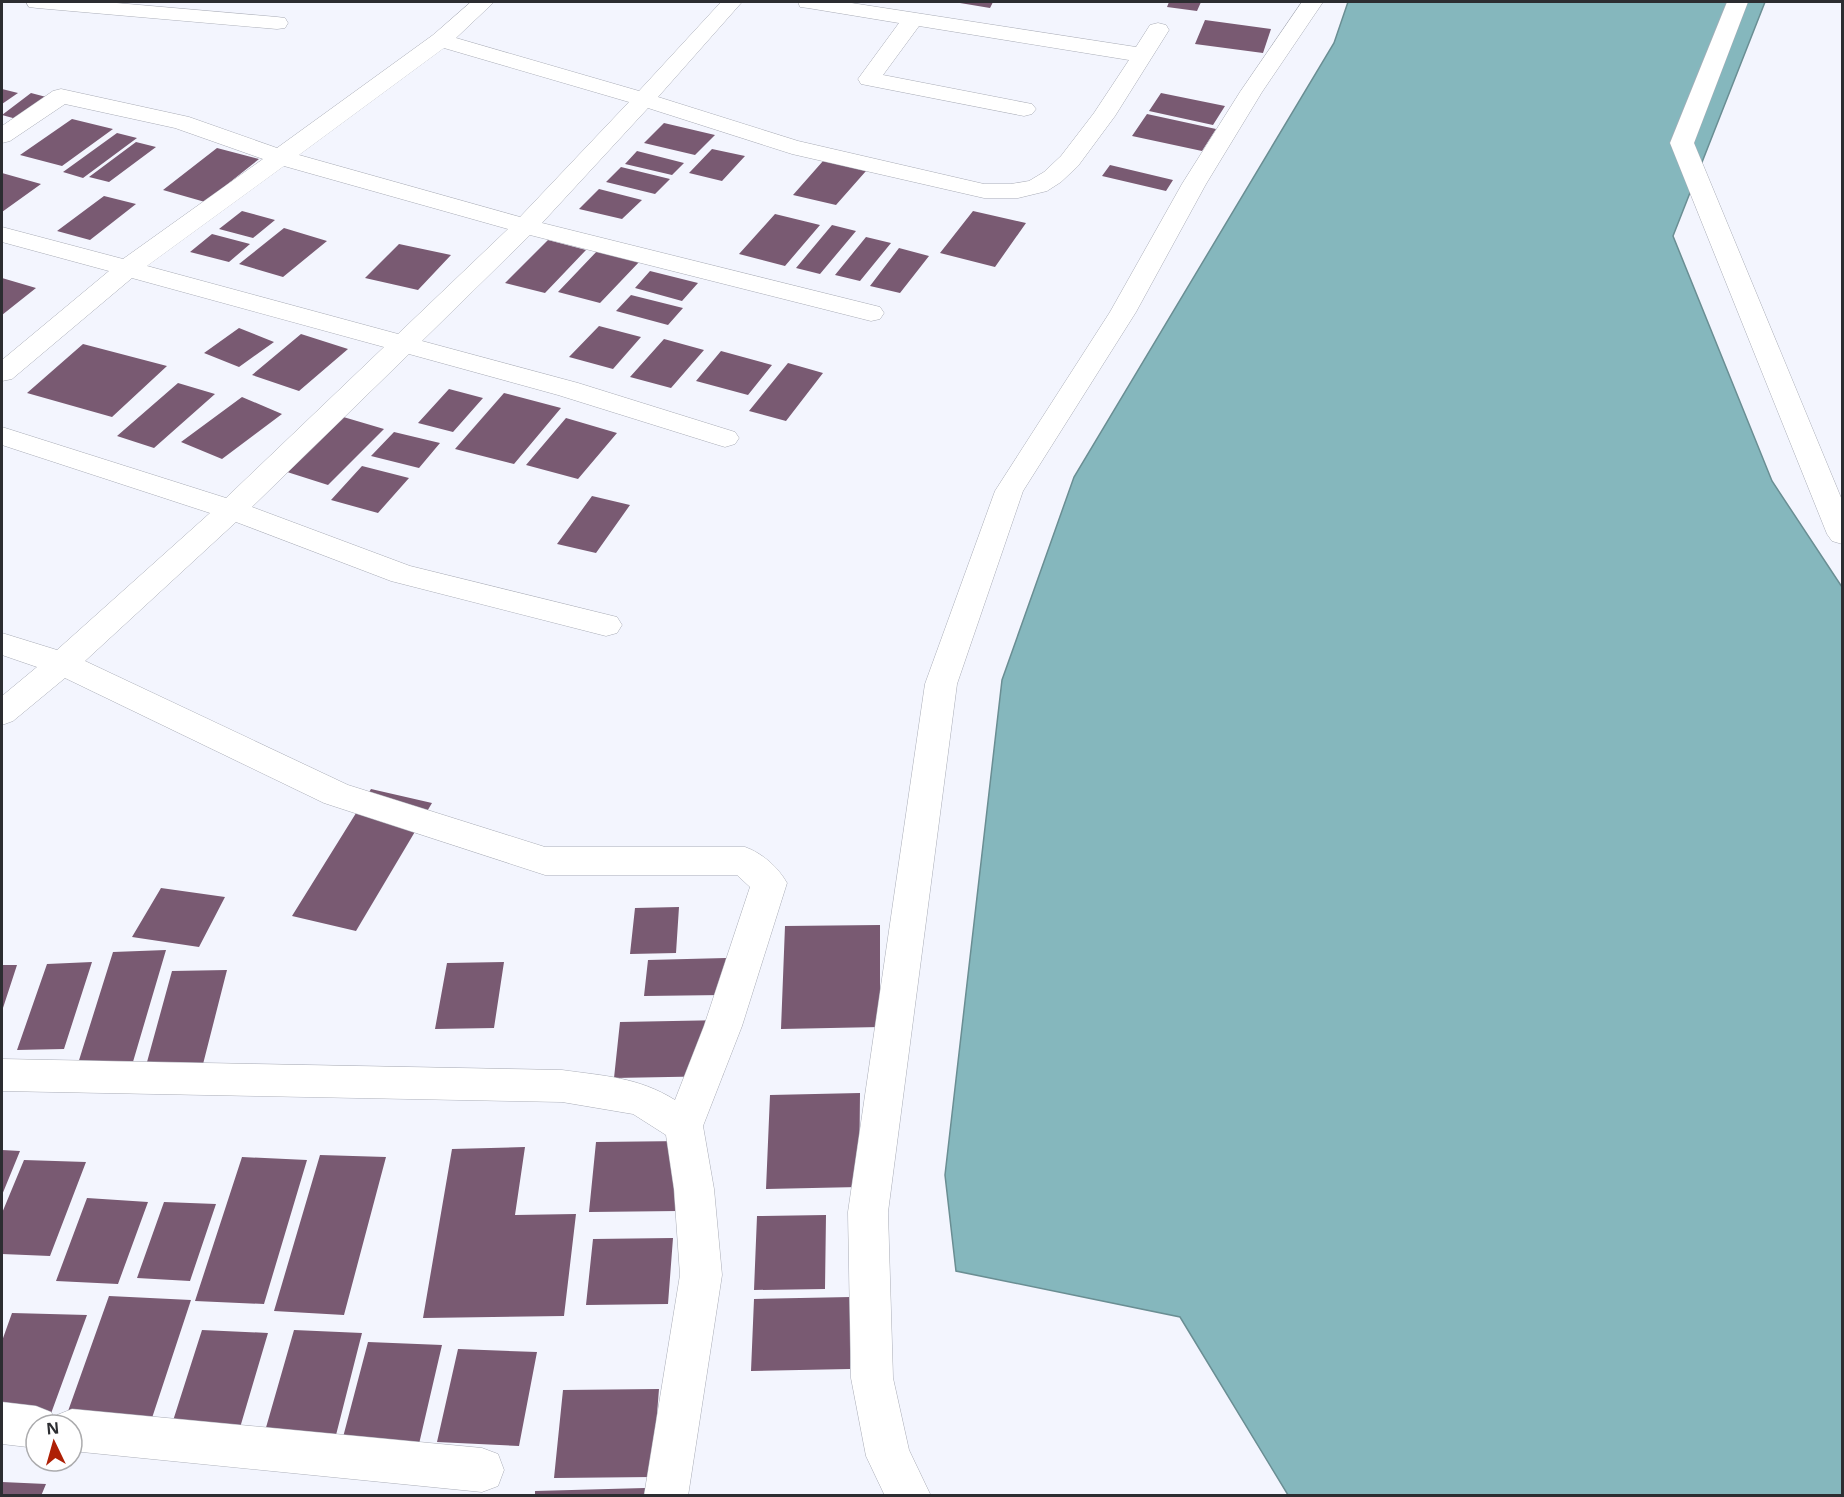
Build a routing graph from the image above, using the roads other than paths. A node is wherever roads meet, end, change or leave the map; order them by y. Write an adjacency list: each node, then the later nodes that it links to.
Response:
1 (37, 2): 8 (street)
2 (483, 2): 10 (street)
3 (732, 2): 12 (street)
4 (808, 2): 7 (street)
5 (1312, 2): 37 (street)
6 (1737, 2): 25 (street)
7 (914, 18): 11 (street); 13 (street)
8 (277, 23)
9 (1158, 30): 11 (street)
10 (441, 40): 12 (street); 15 (street)
11 (1142, 55): 12 (street)
12 (643, 99): 16 (street)
13 (1024, 110)
14 (2, 135): 15 (street)
15 (280, 157): 16 (street); 18 (street)
16 (525, 226): 19 (street); 20 (street)
17 (2, 234): 18 (street)
18 (128, 268): 20 (street); 21 (street)
19 (871, 313)
20 (403, 343): 23 (street); 24 (street)
21 (2, 373)
22 (2, 436): 24 (street)
23 (725, 438)
24 (232, 510): 26 (street); 28 (street)
25 (1842, 534)
26 (606, 625)
27 (2, 644): 28 (street)
28 (62, 663): 29 (street); 31 (street)
29 (2, 713)
30 (2, 1075): 31 (street)
31 (684, 1126): 36 (street)
32 (2, 1423): 33 (street)
33 (24, 1426)
34 (84, 1431): 35 (street)
35 (482, 1470)
36 (666, 1496)
37 (909, 1496)

